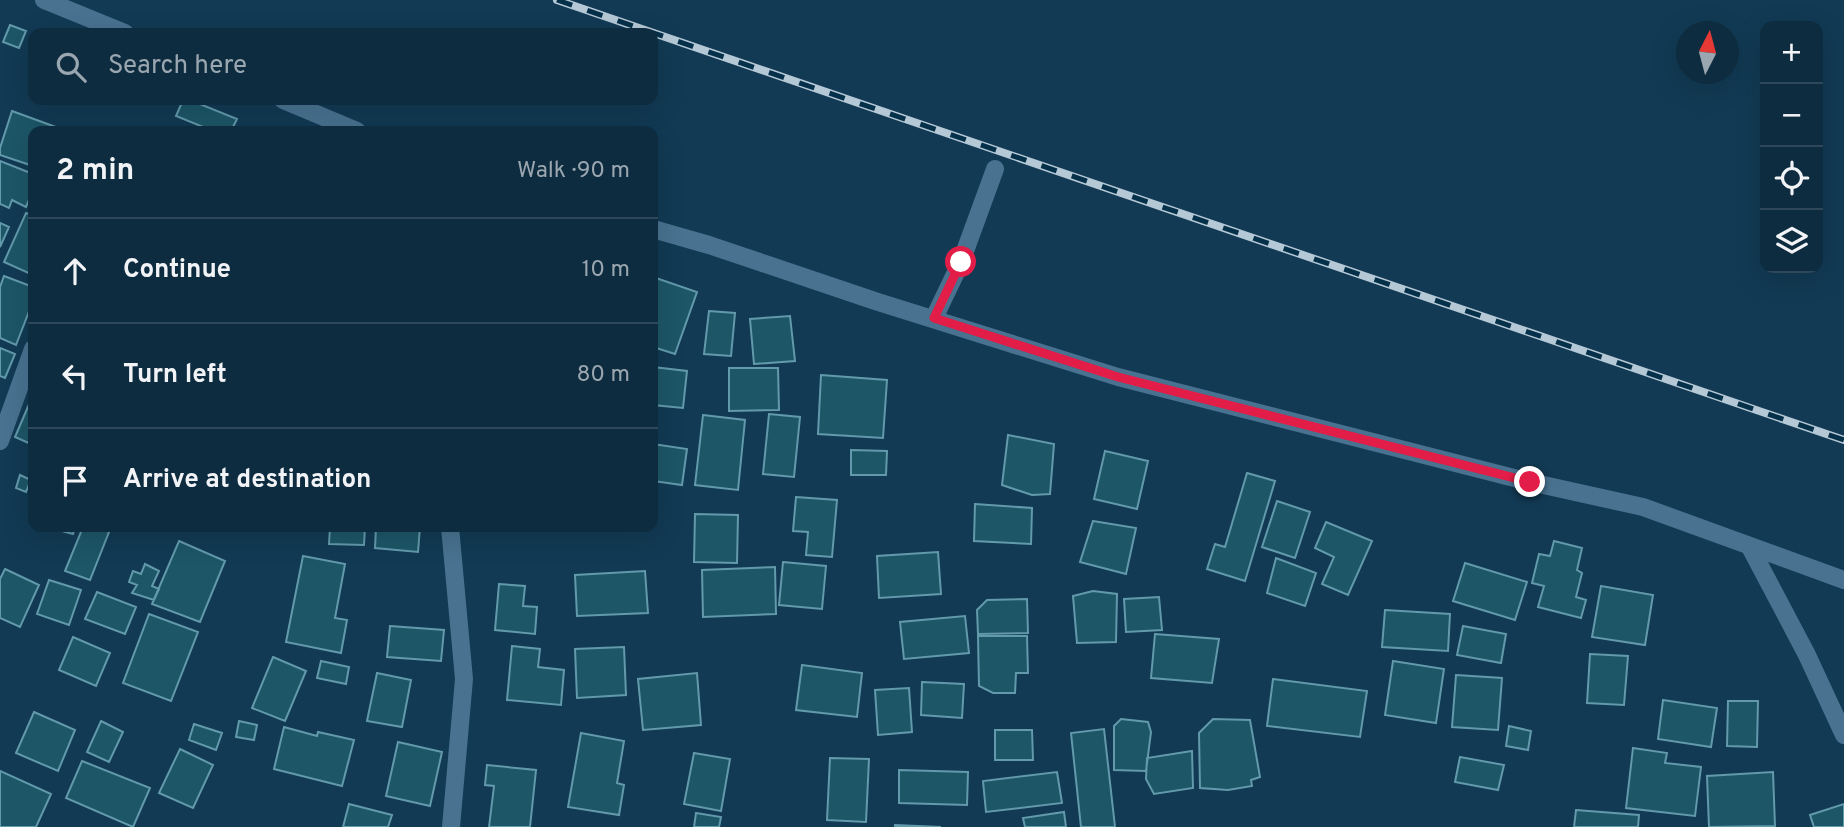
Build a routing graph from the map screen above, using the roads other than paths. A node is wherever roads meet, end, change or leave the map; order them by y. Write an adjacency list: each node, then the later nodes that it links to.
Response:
1 (44, 0): 2 (street)
2 (113, 28)
3 (295, 105): 4 (street)
4 (345, 126)
5 (995, 169): 7 (street)
6 (658, 230): 7 (street)
7 (934, 318): 11 (street)
8 (28, 363): 9 (street)
9 (0, 441)
10 (450, 532): 14 (street)
11 (1751, 547): 12 (street); 13 (street)
12 (1844, 580)
13 (1844, 735)
14 (452, 827)

